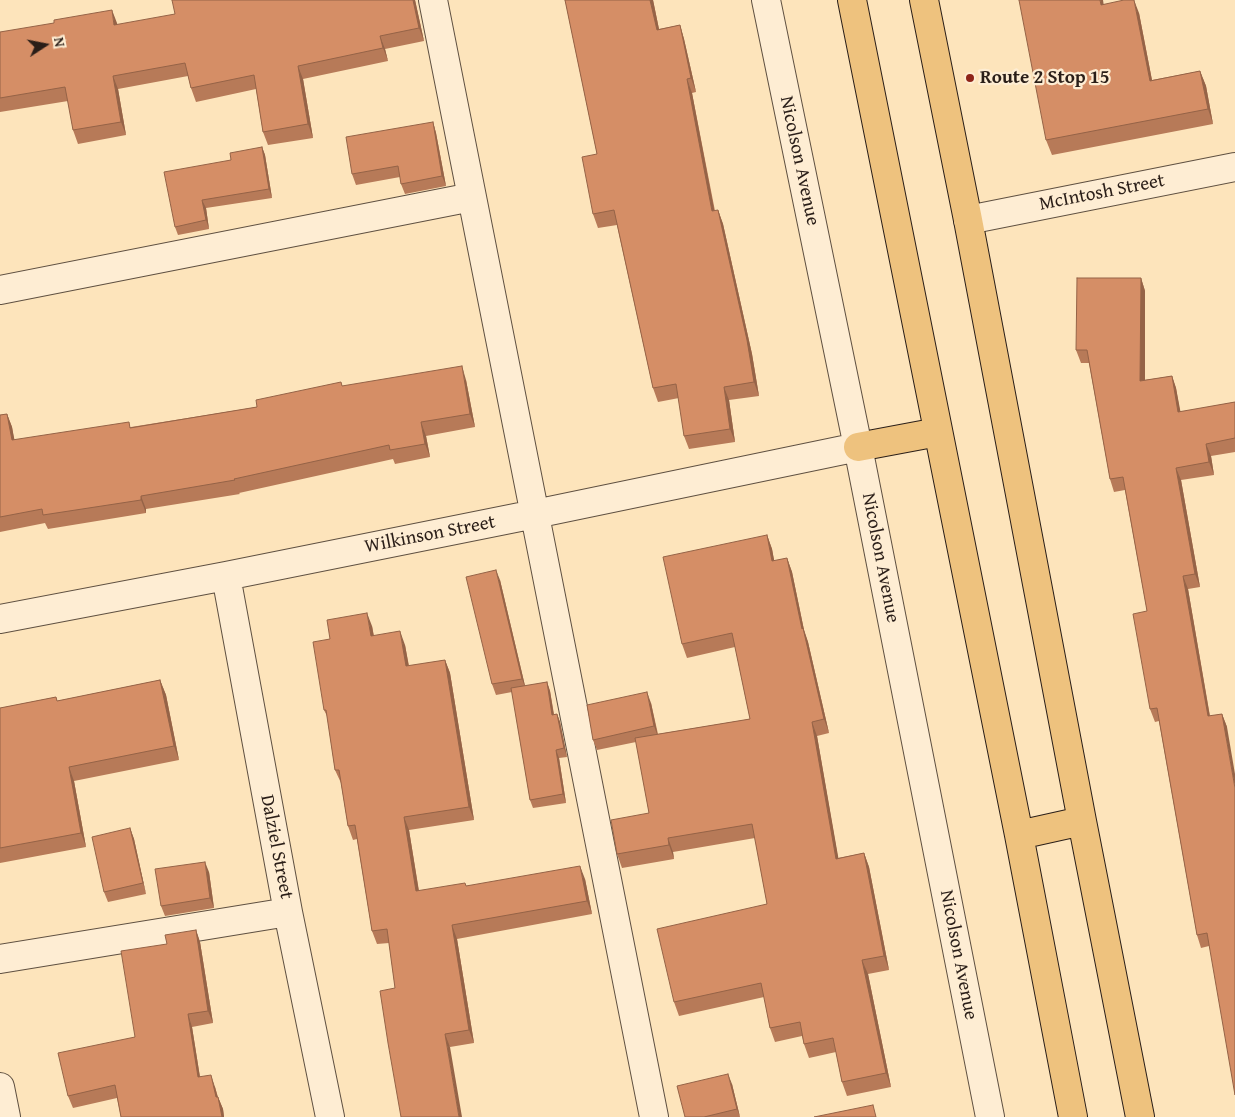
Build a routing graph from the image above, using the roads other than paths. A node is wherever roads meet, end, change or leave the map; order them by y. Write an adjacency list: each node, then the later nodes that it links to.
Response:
1 (433, 0): 6 (street)
2 (766, 0): 10 (street, Nicolson Avenue)
3 (852, 0): 9 (main road)
4 (924, 0): 7 (main road)
5 (1235, 167): 7 (street, McIntosh Street)
6 (472, 197): 8 (street); 11 (street)
7 (968, 220): 14 (main road)
8 (0, 290)
9 (938, 432): 10 (main road); 15 (main road)
10 (858, 447): 11 (street, Wilkinson Street); 22 (street, Nicolson Avenue)
11 (535, 514): 12 (street, Wilkinson Street); 21 (street)
12 (226, 576): 13 (street, Wilkinson Street); 16 (street, Dalziel Street)
13 (0, 619)
14 (1082, 821): 15 (main road); 24 (main road)
15 (1019, 835): 23 (main road)
16 (288, 912): 17 (street); 20 (street, Dalziel Street)
17 (0, 959)
18 (0, 1087): 19 (street)
19 (6, 1117)
20 (330, 1117)
21 (654, 1117)
22 (990, 1117)
23 (1073, 1117)
24 (1140, 1117)

